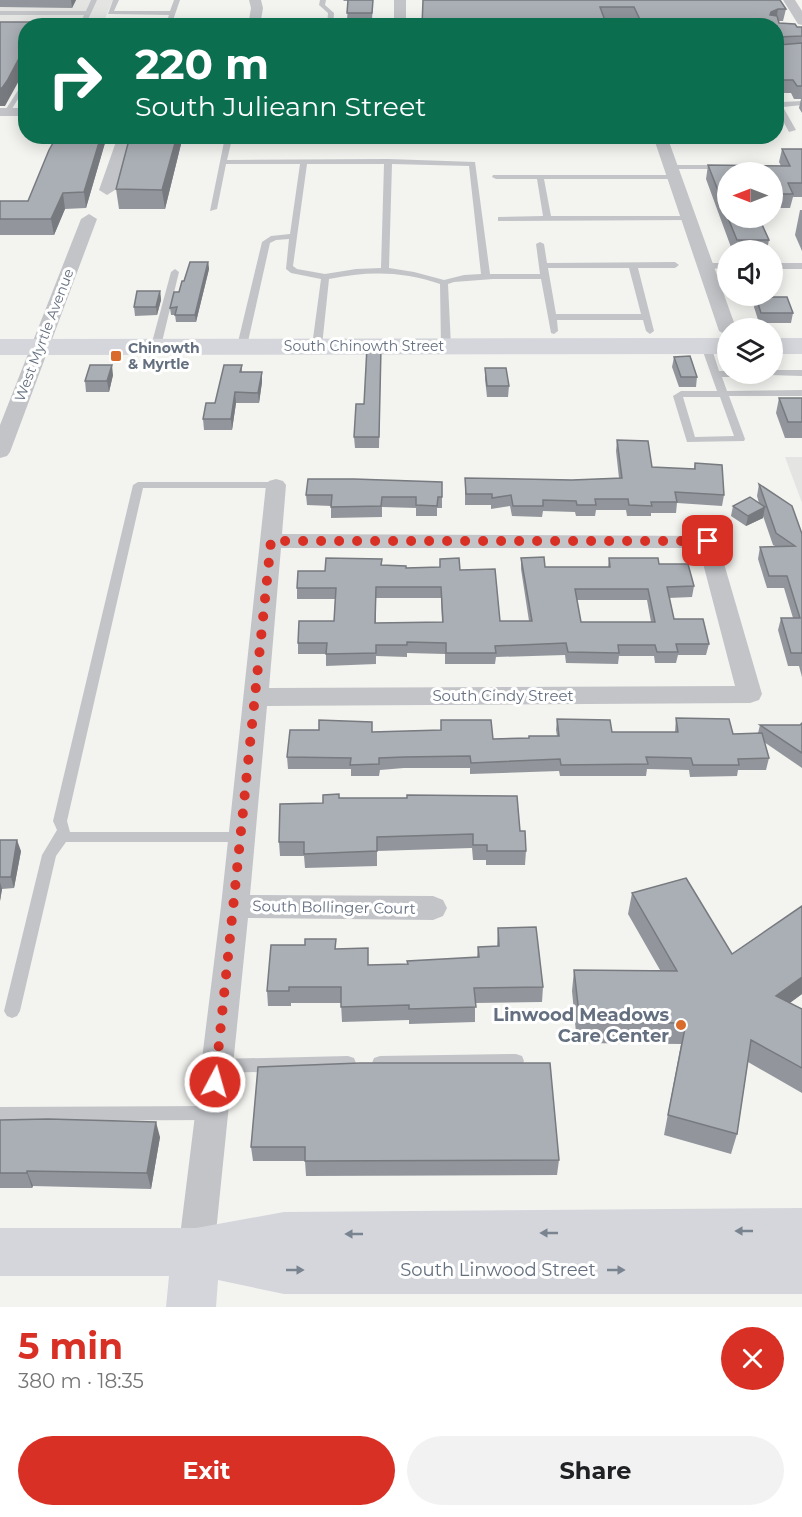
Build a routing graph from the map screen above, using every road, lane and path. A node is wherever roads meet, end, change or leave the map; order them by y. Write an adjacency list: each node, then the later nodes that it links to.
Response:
1 (94, 0): 10 (lane)
2 (116, 0): 11 (lane)
3 (177, 0): 11 (lane)
4 (255, 0): 15 (street)
5 (323, 0): 16 (lane)
6 (400, 0): 17 (street)
7 (789, 0): 18 (street)
8 (13, 9): 12 (lane)
9 (0, 13): 12 (lane)
10 (88, 13): 12 (lane); 13 (lane)
11 (172, 13): 14 (lane)
12 (29, 18)
13 (86, 18)
14 (170, 18)
15 (255, 18)
16 (331, 18)
17 (400, 18)
18 (802, 21)
19 (18, 22): 20 (street)
20 (0, 29)
21 (18, 92): 26 (lane)
22 (784, 98): 23 (lane)
23 (802, 98)
24 (802, 103): 25 (lane)
25 (784, 104)
26 (4, 112)
27 (784, 116): 28 (lane)
28 (792, 130)
29 (121, 144): 39 (street)
30 (227, 144): 33 (lane)
31 (663, 144): 36 (street)
32 (388, 161): 34 (lane); 54 (lane); 57 (lane)
33 (223, 162): 34 (lane); 40 (lane)
34 (304, 162): 45 (lane)
35 (717, 167): 36 (lane)
36 (673, 172): 38 (lane); 42 (street)
37 (496, 177): 38 (lane)
38 (540, 177): 41 (lane)
39 (107, 190)
40 (213, 209)
41 (547, 218): 42 (lane); 44 (lane)
42 (689, 218): 50 (street)
43 (89, 219): 73 (street, West Myrtle Avenue)
44 (501, 219)
45 (294, 236): 56 (lane); 66 (lane)
46 (540, 244): 48 (lane)
47 (675, 265): 49 (lane)
48 (543, 266): 49 (lane); 58 (lane)
49 (633, 266): 61 (lane)
50 (706, 266): 51 (lane); 62 (street)
51 (717, 266)
52 (783, 266): 53 (lane)
53 (802, 266)
54 (385, 269): 56 (lane); 59 (lane)
55 (175, 272): 65 (lane)
56 (325, 277): 67 (lane)
57 (486, 277): 58 (lane); 59 (lane)
58 (545, 277): 60 (lane)
59 (444, 283): 68 (lane)
60 (552, 317): 61 (lane); 63 (lane)
61 (646, 317): 64 (lane)
62 (724, 318)
63 (554, 331)
64 (650, 331)
65 (156, 346): 66 (street, South Chinowth Street); 73 (street, South Chinowth Street)
66 (242, 346): 67 (street, South Chinowth Street)
67 (317, 346): 68 (street, South Chinowth Street)
68 (446, 346): 69 (street, South Chinowth Street)
69 (717, 346): 76 (lane)
70 (783, 346): 71 (street)
71 (802, 346)
72 (0, 347): 73 (street, South Chinowth Street)
73 (38, 347): 79 (street, West Myrtle Avenue)
74 (783, 373): 75 (lane)
75 (802, 373)
76 (715, 374): 77 (lane)
77 (725, 393): 77 (lane); 78 (lane)
78 (802, 393)
79 (0, 452)
80 (276, 485): 81 (street); 83 (lane)
81 (271, 541): 82 (street); 82 (street, South Cindy Street)
82 (256, 697): 84 (street)
83 (62, 837): 84 (lane); 87 (lane)
84 (241, 837): 85 (street)
85 (235, 906): 86 (street, South Bollinger Court); 89 (street)
86 (433, 908)
87 (12, 1011)
88 (516, 1061): 89 (lane)
89 (217, 1066): 90 (street)
90 (212, 1113): 91 (lane); 94 (street)
91 (0, 1114)
92 (802, 1231): 94 (street, South Linwood Street, one-way to 94)
93 (0, 1252): 94 (street, South Linwood Street)
94 (196, 1252): 95 (street, South Linwood Street, one-way to 95); 96 (street)
95 (802, 1270)
96 (191, 1307)

